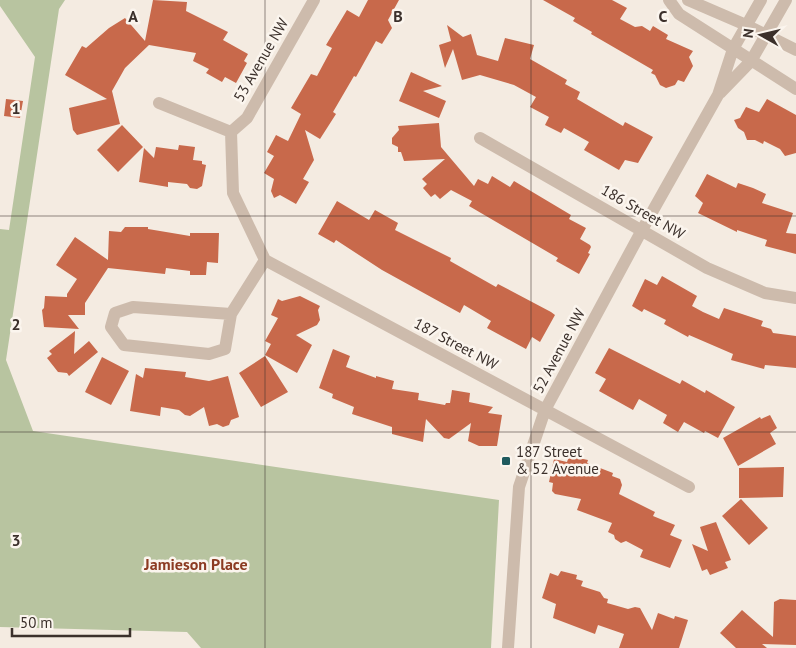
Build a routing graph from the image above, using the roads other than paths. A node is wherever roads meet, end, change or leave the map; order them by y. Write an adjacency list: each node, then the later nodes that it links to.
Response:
1 (314, 0): 14 (street, 53 Avenue NW)
2 (669, 0): 8 (street)
3 (688, 0): 6 (street)
4 (761, 0): 6 (street, 52 Avenue NW)
5 (786, 0): 7 (street, 52 Avenue NW)
6 (746, 25): 7 (street); 8 (street, 52 Avenue NW)
7 (767, 34): 9 (street); 10 (street, 52 Avenue NW)
8 (733, 50): 10 (street); 12 (street, 52 Avenue NW)
9 (796, 50)
10 (751, 61): 11 (street); 12 (street, 52 Avenue NW)
11 (796, 89)
12 (718, 95): 16 (street, 52 Avenue NW)
13 (158, 103): 14 (street)
14 (230, 132): 17 (street)
15 (480, 138): 16 (street, 186 Street NW)
16 (642, 230): 18 (street, 186 Street NW); 20 (street, 52 Avenue NW)
17 (265, 260): 19 (street); 20 (street, 187 Street NW)
18 (796, 298)
19 (231, 314): 19 (street)
20 (545, 410): 21 (street, 187 Street NW); 22 (street, 52 Avenue NW)
21 (689, 487)
22 (510, 647)

